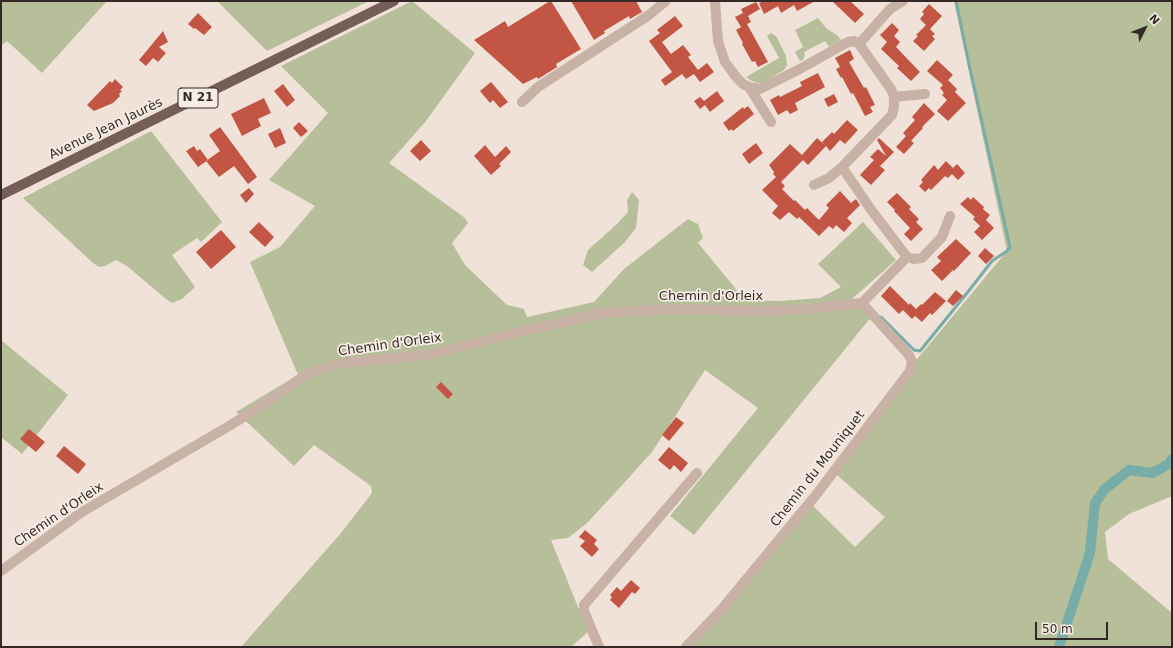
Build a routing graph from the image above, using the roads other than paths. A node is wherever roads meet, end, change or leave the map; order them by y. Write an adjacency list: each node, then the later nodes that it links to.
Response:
1 (394, 1): 13 (main road, Avenue Jean Jaurès / N 21)
2 (666, 1): 9 (street)
3 (715, 1): 6 (street)
4 (903, 1): 5 (street)
5 (859, 44): 6 (street); 8 (street)
6 (749, 87): 10 (street)
7 (925, 94): 8 (street)
8 (894, 97): 11 (street)
9 (522, 102)
10 (771, 122)
11 (842, 167): 12 (street); 15 (street)
12 (814, 185)
13 (1, 195)
14 (950, 216): 15 (street)
15 (907, 257): 16 (street)
16 (862, 303): 18 (street, Chemin d'Orleix); 20 (street, Chemin du Mouniquet)
17 (697, 473): 19 (street)
18 (1, 571)
19 (598, 647)
20 (686, 647)

